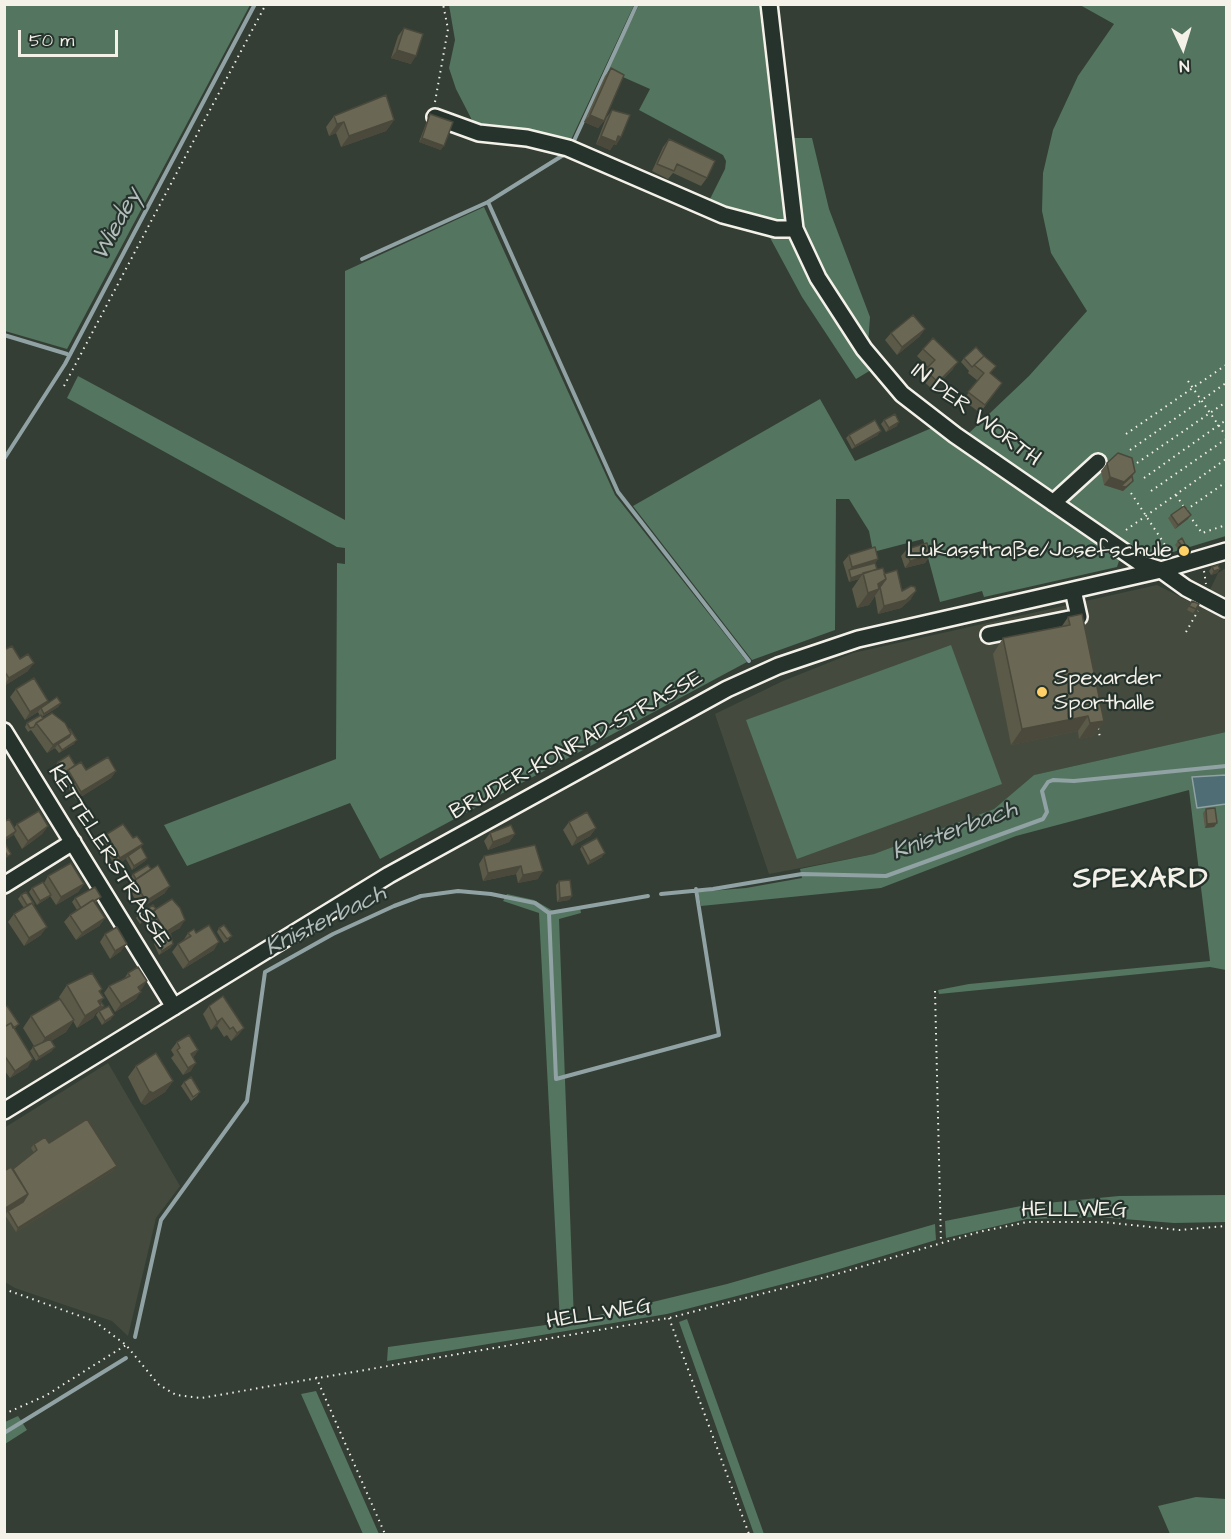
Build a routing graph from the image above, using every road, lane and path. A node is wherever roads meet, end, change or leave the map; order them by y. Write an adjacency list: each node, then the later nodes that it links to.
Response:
1 (266, 4): 9 (path)
2 (443, 4): 4 (path)
3 (769, 4): 5 (street, IN DER WORTH)
4 (435, 117): 5 (street)
5 (795, 230): 27 (street, IN DER WORTH)
6 (1227, 365): 10 (path)
7 (1188, 381): 10 (path)
8 (1227, 383): 11 (path)
9 (64, 386)
10 (1192, 387): 11 (path); 16 (path)
11 (1201, 400): 13 (path); 18 (path)
12 (1227, 402): 13 (path)
13 (1210, 413): 15 (path); 21 (path)
14 (1227, 420): 15 (path)
15 (1219, 425): 17 (path); 22 (path)
16 (1126, 434)
17 (1227, 438): 24 (path)
18 (1130, 450)
19 (1227, 459): 26 (path)
20 (1098, 462): 27 (street)
21 (1137, 463)
22 (1144, 478)
23 (1227, 482): 28 (path)
24 (1151, 491)
25 (1131, 493): 29 (path)
26 (1176, 495): 28 (path); 29 (path)
27 (1053, 503): 34 (street, IN DER WORTH)
28 (1186, 510): 30 (path)
29 (1145, 516): 31 (path); 33 (path)
30 (1227, 525)
31 (1126, 530)
32 (1227, 551): 34 (street, BRUDER-KONRAD-STRASSE)
33 (1172, 556)
34 (1161, 570): 35 (street, BRUDER-KONRAD-STRASSE); 36 (street, IN DER WORTH)
35 (1073, 590): 39 (street); 46 (street, BRUDER-KONRAD-STRASSE)
36 (1227, 609)
37 (1197, 612): 38 (path)
38 (1186, 632)
39 (989, 636)
40 (1097, 726): 42 (path)
41 (4, 731): 43 (street, KETTELERSTRASSE)
42 (1100, 737)
43 (73, 842): 44 (street); 46 (street, KETTELERSTRASSE)
44 (4, 885)
45 (934, 991): 49 (path)
46 (174, 1007): 47 (street, BRUDER-KONRAD-STRASSE)
47 (4, 1111)
48 (1227, 1226): 49 (path, HELLWEG)
49 (941, 1244): 51 (path, HELLWEG)
50 (4, 1289): 52 (path, HELLWEG)
51 (669, 1318): 53 (path, HELLWEG); 56 (path)
52 (126, 1345): 53 (path, HELLWEG); 54 (path)
53 (316, 1377): 55 (path)
54 (4, 1414)
55 (385, 1534)
56 (749, 1534)

